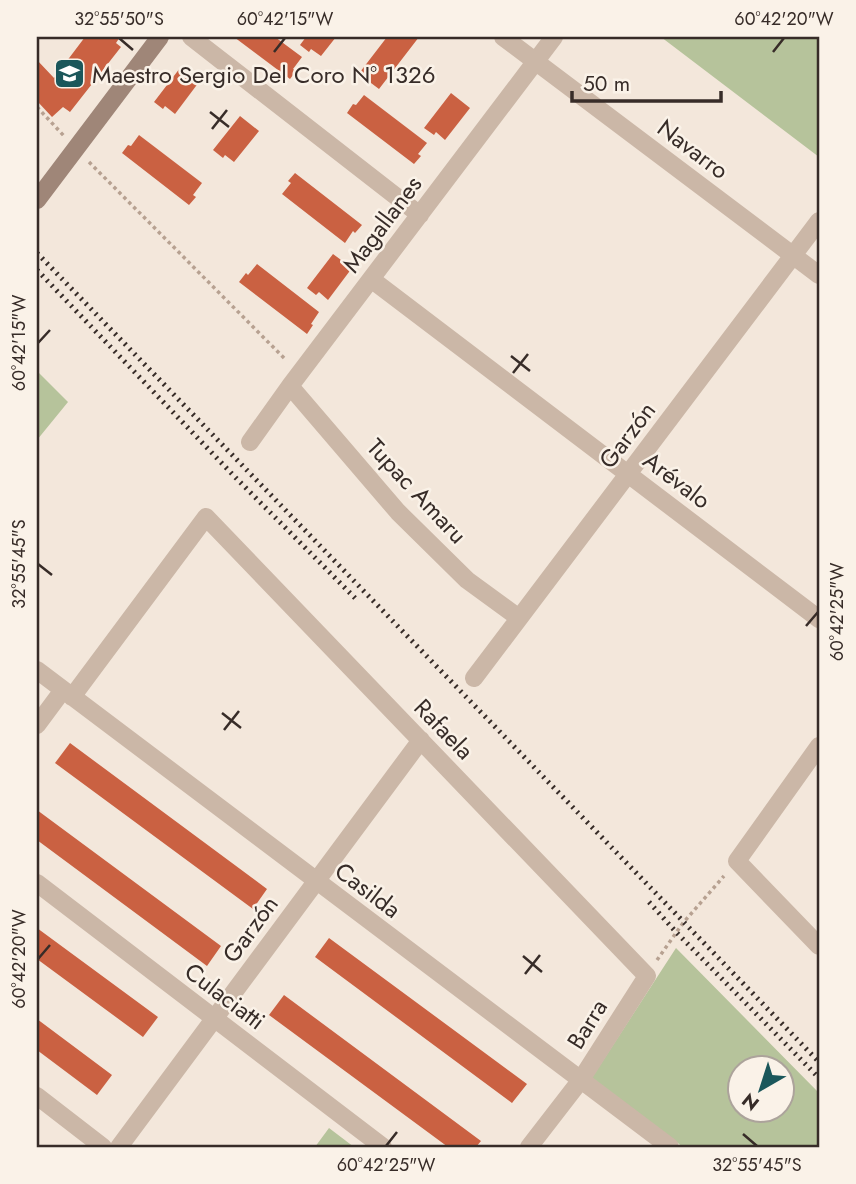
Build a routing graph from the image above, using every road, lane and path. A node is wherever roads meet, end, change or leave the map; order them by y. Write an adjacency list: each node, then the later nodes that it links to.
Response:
1 (160, 37): 7 (main road)
2 (191, 37): 9 (street)
3 (503, 37): 5 (street, Navarro)
4 (554, 37): 5 (street, Magallanes)
5 (536, 61): 9 (street, Magallanes); 11 (street, Navarro)
6 (37, 107): 7 (path)
7 (76, 148): 8 (main road); 14 (path)
8 (37, 200)
9 (420, 215): 13 (street, Magallanes)
10 (819, 221): 11 (street, Garzón)
11 (793, 256): 12 (street, Navarro); 16 (street, Garzón)
12 (819, 275)
13 (371, 279): 14 (street, Magallanes); 16 (street, Arévalo)
14 (295, 380): 15 (street, Magallanes); 17 (street, Tupac Amaru)
15 (250, 442)
16 (628, 474): 17 (street, Garzón); 18 (street, Arévalo)
17 (519, 618): 20 (street, Garzón)
18 (819, 619)
19 (37, 670): 21 (street, Casilda)
20 (474, 678)
21 (68, 694): 22 (street); 23 (street, Rafaela); 26 (street, Casilda)
22 (37, 725)
23 (421, 740): 26 (street, Garzón); 29 (street, Rafaela)
24 (819, 746): 25 (street)
25 (737, 861): 28 (street); 29 (path)
26 (316, 881): 30 (street, Garzón); 31 (street, Casilda)
27 (37, 883): 30 (street, Culaciatti)
28 (819, 946)
29 (647, 976): 31 (street, Barra)
30 (214, 1019): 34 (street, Garzón); 35 (street, Culaciatti)
31 (580, 1081): 36 (street, Barra); 37 (street, Casilda)
32 (37, 1096): 33 (street)
33 (103, 1147)
34 (119, 1147)
35 (383, 1147)
36 (529, 1147)
37 (670, 1147)

